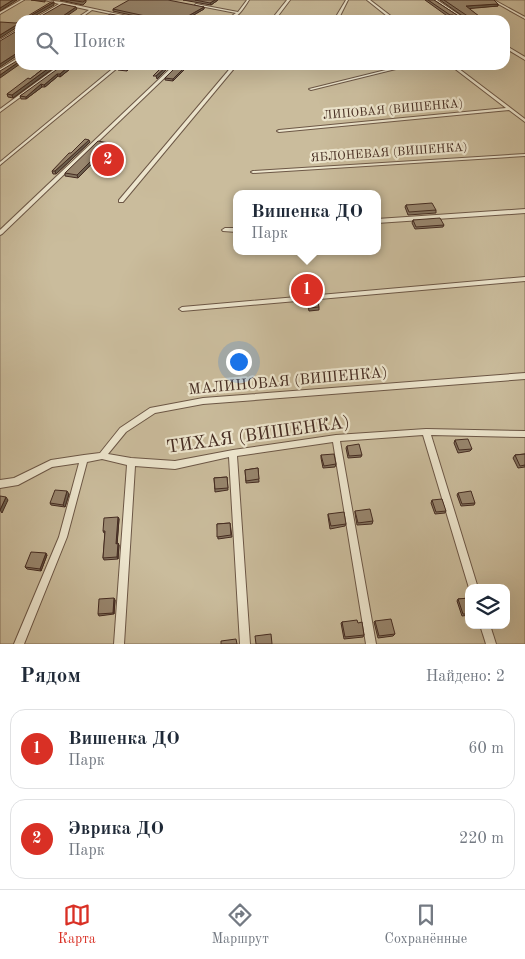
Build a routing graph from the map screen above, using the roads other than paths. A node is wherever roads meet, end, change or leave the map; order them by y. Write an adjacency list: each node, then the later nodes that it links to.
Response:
1 (23, 0): 12 (lane)
2 (46, 0): 9 (lane)
3 (248, 0): 13 (lane)
4 (289, 0): 18 (lane)
5 (347, 0): 19 (lane)
6 (368, 0): 20 (lane)
7 (435, 0): 21 (lane)
8 (492, 0): 22 (lane)
9 (62, 3): 11 (lane); 14 (lane)
10 (194, 5): 13 (lane)
11 (92, 9): 15 (lane); 16 (lane)
12 (0, 13)
13 (239, 13): 17 (lane)
14 (42, 15)
15 (83, 15)
16 (119, 15)
17 (236, 15)
18 (277, 15)
19 (339, 15)
20 (388, 15)
21 (458, 15)
22 (525, 18)
23 (15, 32): 24 (lane)
24 (0, 41)
25 (510, 49): 26 (lane)
26 (525, 59)
27 (15, 62): 34 (lane)
28 (55, 70): 37 (lane)
29 (113, 70): 43 (lane)
30 (171, 70): 50 (lane)
31 (231, 70): 45 (lane)
32 (390, 70): 35 (lane)
33 (459, 70): 36 (lane)
34 (0, 72)
35 (312, 90)
36 (510, 109): 39 (lane); 41 (lane, ЛИПОВАЯ (ВИШЕНКА))
37 (0, 111)
38 (525, 114): 39 (lane)
39 (517, 115): 40 (lane)
40 (525, 121)
41 (279, 131)
42 (525, 155): 44 (lane, ЯБЛОНЕВАЯ (ВИШЕНКА))
43 (0, 164)
44 (253, 172)
45 (121, 201)
46 (525, 211): 47 (lane)
47 (381, 221)
48 (225, 230): 49 (lane)
49 (233, 230)
50 (0, 233)
51 (525, 279): 52 (lane)
52 (182, 309)
53 (525, 376): 58 (lane, МАЛИНОВАЯ (ВИШЕНКА))
54 (426, 432): 55 (lane, ТИХАЯ (ВИШЕНКА)); 56 (lane, ТИХАЯ (ВИШЕНКА)); 62 (lane)
55 (525, 434)
56 (336, 438): 57 (lane, ТИХАЯ (ВИШЕНКА)); 67 (lane)
57 (233, 453): 60 (lane, ТИХАЯ (ВИШЕНКА)); 66 (lane)
58 (102, 456): 59 (lane, ТИХАЯ (ВИШЕНКА)); 60 (lane, ТИХАЯ (ВИШЕНКА))
59 (84, 458): 61 (lane, ТИХАЯ (ВИШЕНКА)); 64 (lane)
60 (130, 462): 65 (lane)
61 (0, 484)
62 (473, 584)
63 (486, 629): 68 (lane)
64 (19, 644)
65 (119, 644)
66 (245, 644)
67 (371, 644)
68 (491, 644)

